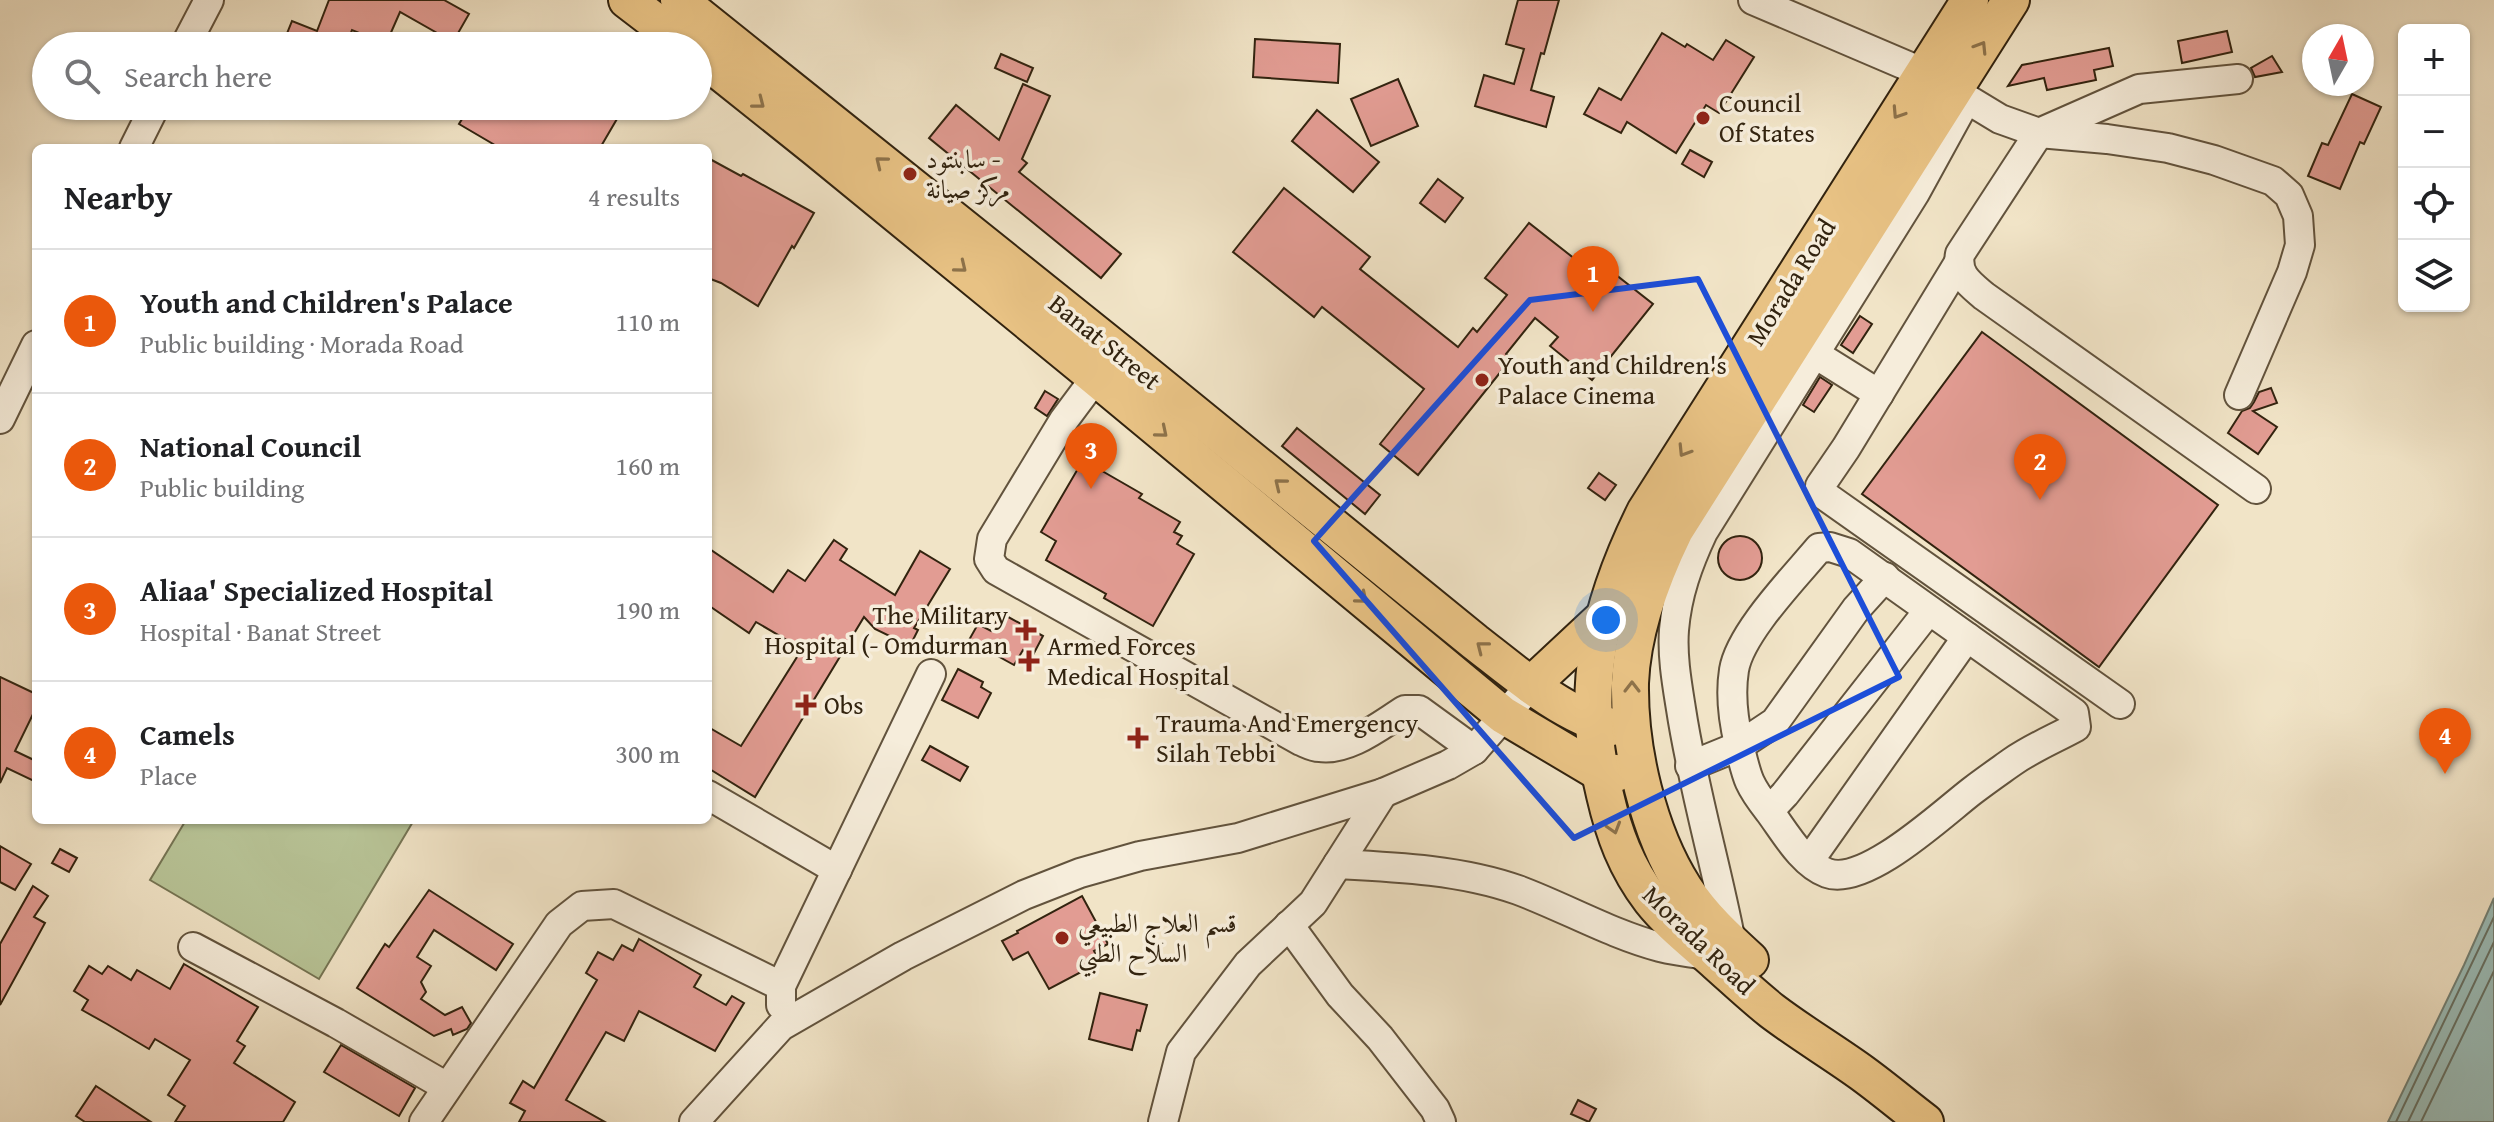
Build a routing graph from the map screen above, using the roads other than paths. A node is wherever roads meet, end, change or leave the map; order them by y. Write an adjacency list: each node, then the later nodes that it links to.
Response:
1 (209, 0): 7 (street)
2 (627, 0): 8 (main road)
3 (680, 0): 28 (main road, Banat Street, one-way to 3)
4 (1753, 0): 11 (street)
5 (1970, 0): 11 (main road, Morada Road)
6 (2011, 0): 11 (main road, Morada Road, one-way to 6)
7 (192, 32)
8 (669, 32)
9 (712, 65): 18 (main road, Banat Street, one-way to 18)
10 (2238, 79): 13 (street)
11 (1948, 88): 13 (street); 16 (main road, Morada Road)
12 (148, 120): 14 (street)
13 (2039, 133): 15 (street); 20 (street)
14 (136, 144)
15 (1958, 264): 19 (street); 22 (street)
16 (1790, 339): 19 (street); 25 (main road, Morada Road, one-way to 25); 32 (main road, Morada Road, one-way to 16); 35 (street)
17 (32, 353): 21 (street)
18 (1096, 377): 30 (main road, Banat Street, one-way to 30); 34 (street)
19 (1879, 394): 29 (street)
20 (2239, 395)
21 (0, 419)
22 (2256, 489)
23 (1885, 577): 24 (street); 33 (street); 33 (street)
24 (1929, 610): 26 (street); 40 (street)
25 (1604, 617): 28 (main road); 31 (main road, Morada Road)
26 (1967, 637): 41 (street); 41 (street)
27 (931, 674): 43 (street)
28 (1531, 685): 30 (street); 31 (main road, Banat Street)
29 (2120, 704)
30 (1503, 715): 34 (street); 36 (main road, Banat Street)
31 (1592, 722): 32 (main road, Banat Street); 36 (main road, Morada Road)
32 (1633, 732): 37 (main road, Morada Road)
33 (1739, 746): 35 (street); 40 (street)
34 (1474, 750): 38 (street)
35 (1690, 766): 46 (street)
36 (1599, 772): 37 (main road, Banat Street); 46 (main road, Morada Road, one-way to 46)
37 (1639, 773): 46 (main road, Morada Road)
38 (1383, 793): 42 (street); 48 (street)
39 (712, 797): 43 (street)
40 (1769, 811): 41 (street)
41 (1809, 861)
42 (1338, 864): 44 (street); 46 (street)
43 (837, 870): 47 (street)
44 (1289, 925): 52 (street); 53 (street)
45 (193, 947): 49 (street)
46 (1720, 949): 54 (main road, Morada Road)
47 (781, 986): 48 (street); 49 (street)
48 (781, 1026): 51 (street)
49 (447, 1087): 50 (street)
50 (424, 1122)
51 (694, 1122)
52 (1163, 1122)
53 (1441, 1122)
54 (1925, 1122)

